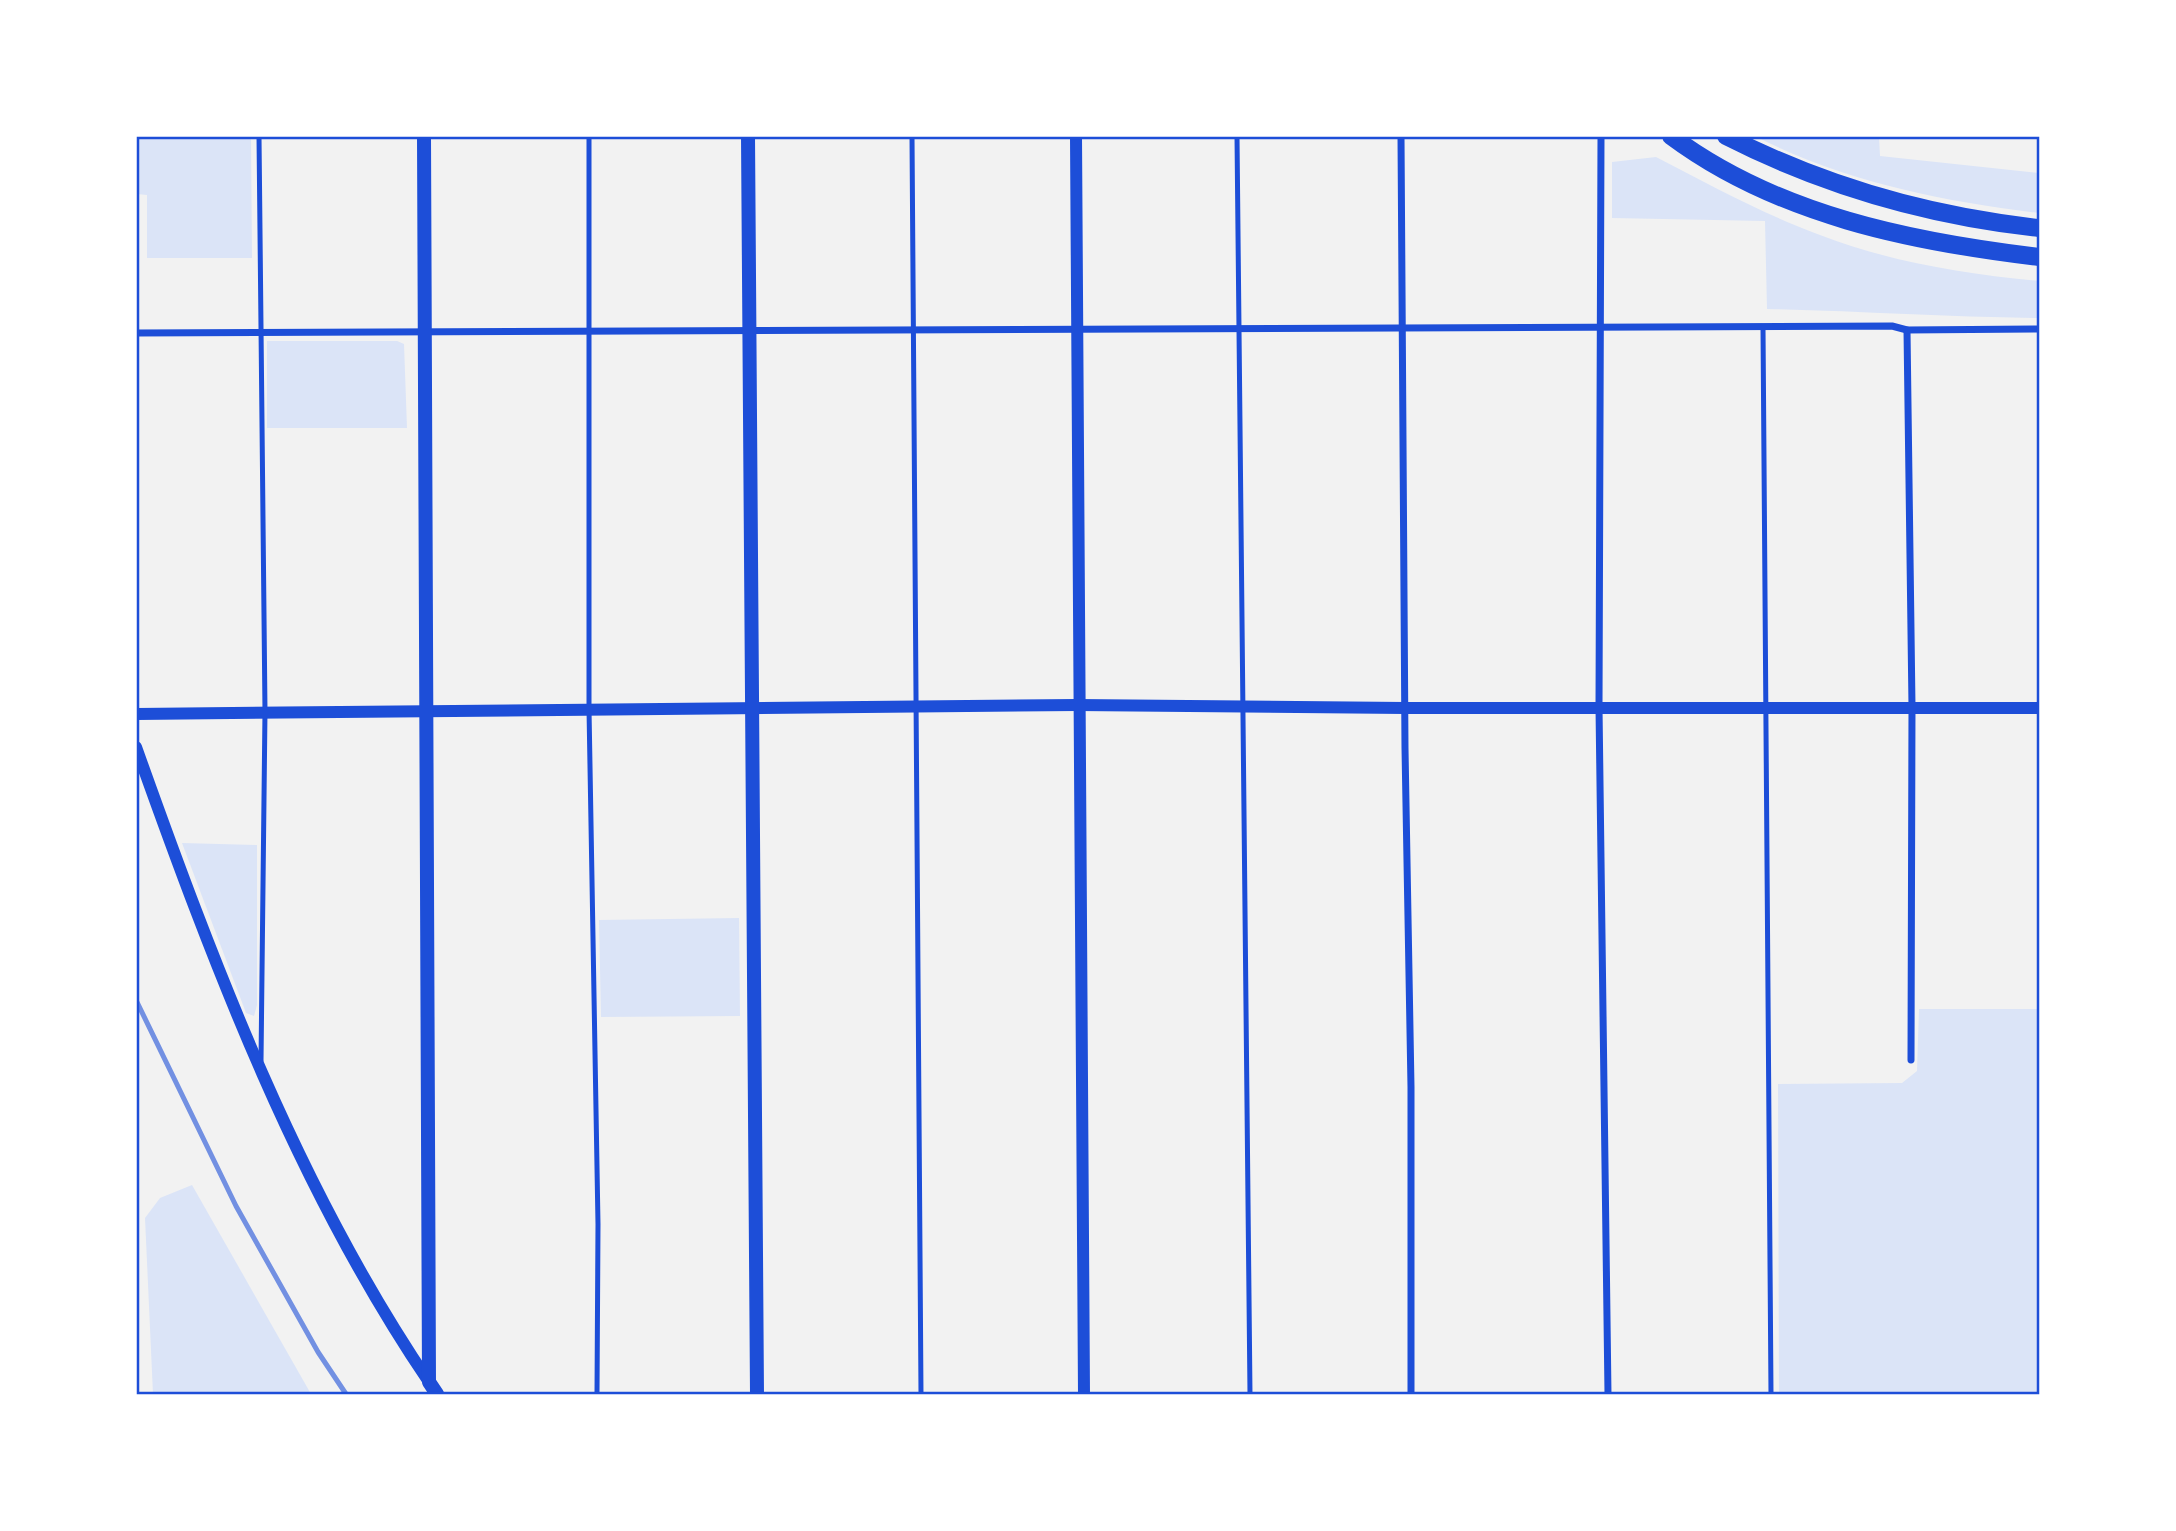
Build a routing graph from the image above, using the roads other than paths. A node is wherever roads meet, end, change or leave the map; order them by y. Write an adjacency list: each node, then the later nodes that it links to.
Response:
1 (259, 136): 23 (lane)
2 (424, 136): 22 (main road)
3 (589, 136): 24 (lane)
4 (748, 136): 25 (main road)
5 (912, 136): 17 (lane)
6 (1076, 136): 19 (street)
7 (1237, 136): 20 (lane)
8 (1401, 136): 16 (street)
9 (1601, 136): 14 (street)
10 (1671, 136): 13 (highway)
11 (1726, 137): 12 (highway)
12 (2039, 228)
13 (2039, 257)
14 (1600, 327): 15 (street); 16 (street); 31 (street)
15 (1763, 327): 21 (street); 32 (lane)
16 (1403, 328): 20 (street); 34 (street)
17 (914, 329): 19 (street); 25 (street); 28 (lane)
18 (2039, 329): 21 (street)
19 (1077, 330): 20 (street); 27 (street)
20 (1239, 330): 29 (lane)
21 (1907, 330): 30 (street)
22 (426, 331): 23 (street); 24 (street); 37 (main road)
23 (260, 332): 26 (street); 38 (lane)
24 (590, 332): 25 (street); 36 (lane)
25 (750, 332): 33 (main road)
26 (136, 333)
27 (1077, 705): 28 (street); 29 (street); 47 (street)
28 (914, 706): 33 (street); 46 (lane)
29 (1244, 706): 34 (street); 48 (lane)
30 (1912, 706): 32 (street); 35 (street); 41 (street)
31 (1599, 707): 32 (street); 34 (street); 50 (street)
32 (1766, 707): 51 (lane)
33 (751, 708): 36 (street); 45 (main road)
34 (1405, 708): 49 (street)
35 (2039, 708)
36 (589, 709): 37 (street); 44 (lane)
37 (427, 710): 38 (street); 43 (main road)
38 (265, 711): 39 (street); 42 (lane)
39 (136, 714)
40 (136, 747): 42 (street)
41 (1911, 1060)
42 (261, 1066): 43 (street)
43 (433, 1388)
44 (597, 1395)
45 (757, 1395)
46 (921, 1395)
47 (1084, 1395)
48 (1250, 1395)
49 (1411, 1395)
50 (1608, 1395)
51 (1771, 1395)

